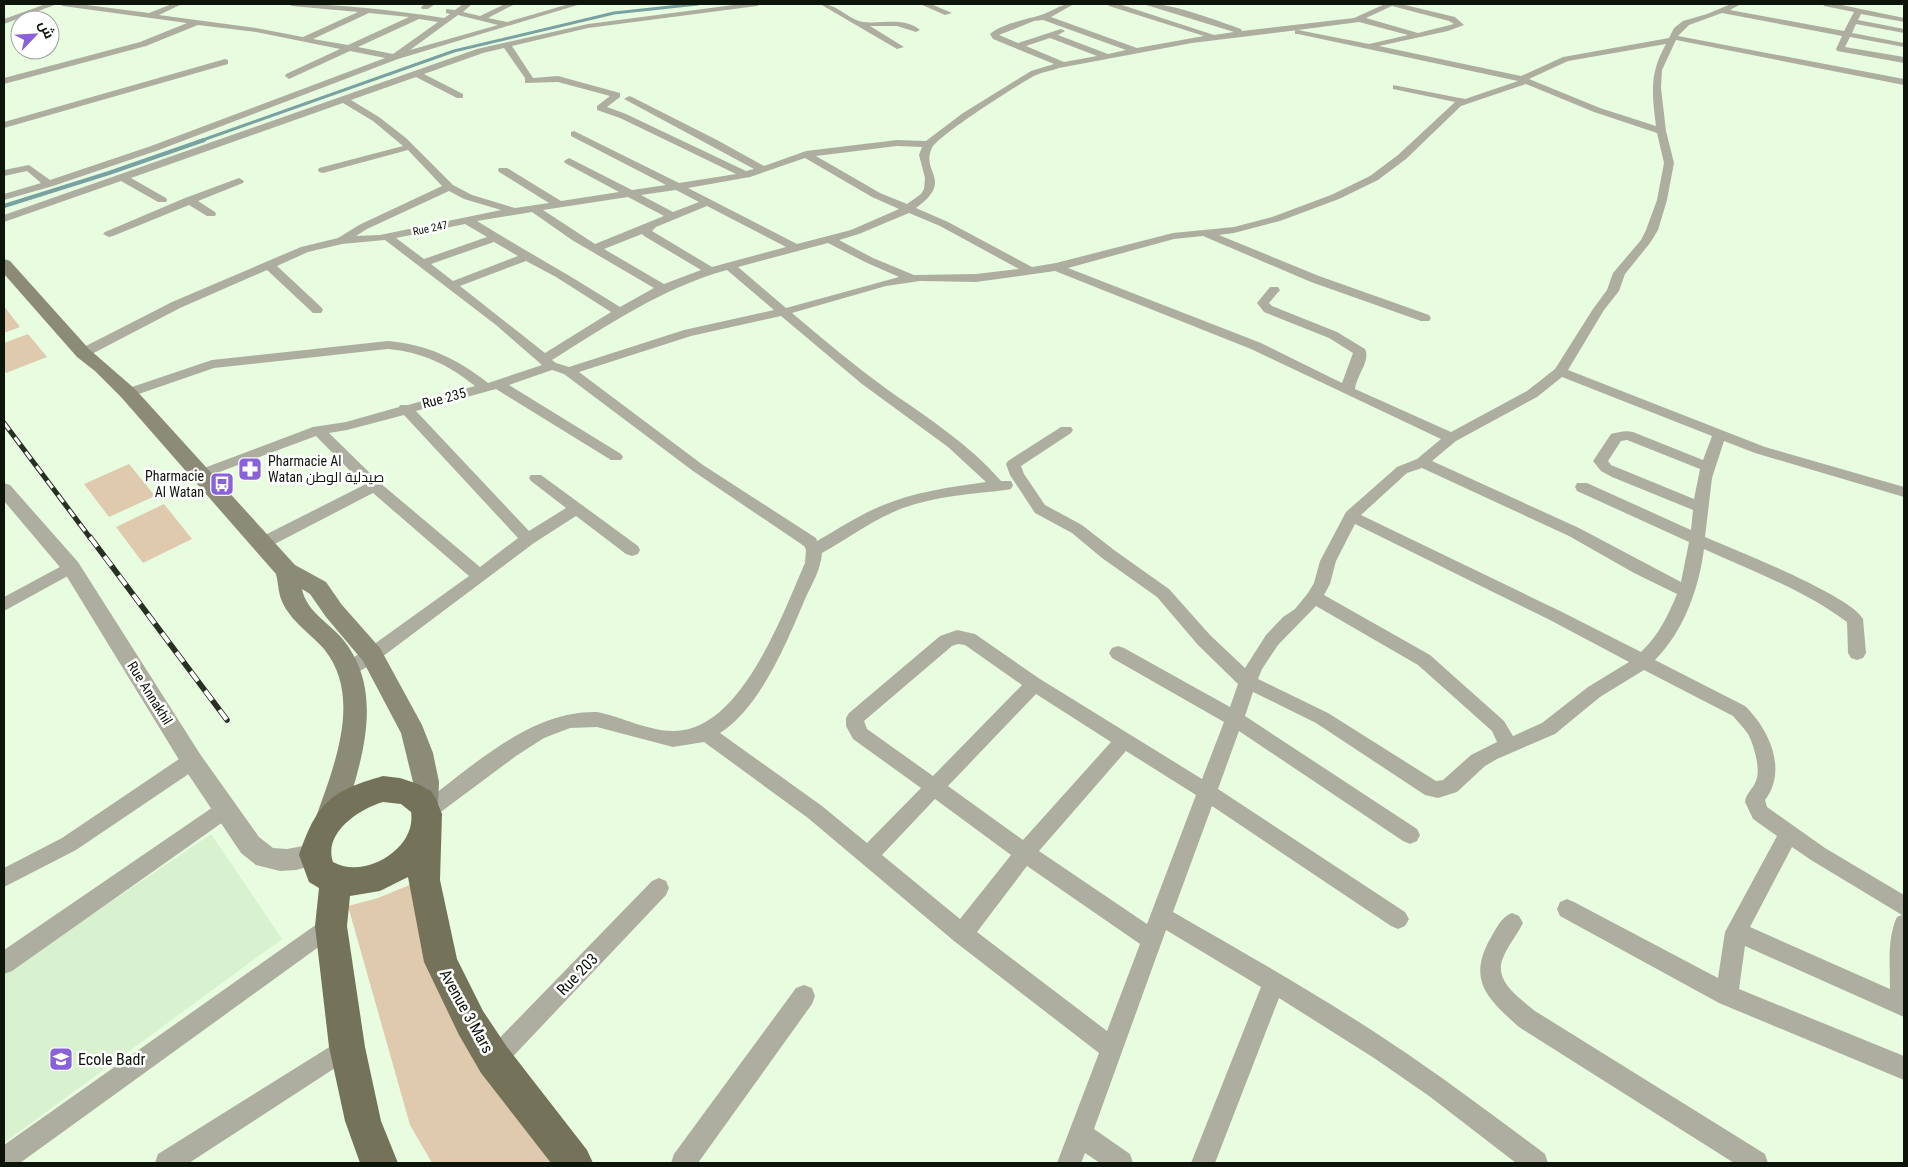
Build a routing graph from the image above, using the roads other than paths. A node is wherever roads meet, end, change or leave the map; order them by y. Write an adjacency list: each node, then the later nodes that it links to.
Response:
1 (52, 4): 20 (street)
2 (63, 4): 27 (street)
3 (178, 4): 27 (street)
4 (292, 4): 21 (street)
5 (468, 4): 24 (street)
6 (511, 4): 31 (street)
7 (578, 4): 19 (street)
8 (757, 4): 52 (street)
9 (824, 4): 38 (street)
10 (924, 4): 26 (street)
11 (1070, 4): 30 (street)
12 (1112, 4): 47 (street)
13 (1147, 4): 44 (street)
14 (1391, 4): 32 (street); 46 (street)
15 (1737, 4): 22 (street)
16 (1827, 4): 23 (street)
17 (425, 5): 24 (street)
18 (544, 5): 19 (street)
19 (561, 8): 39 (street)
20 (36, 10)
21 (368, 10): 25 (street); 51 (street)
22 (1722, 10): 29 (street); 50 (street)
23 (1858, 10): 34 (street); 36 (street)
24 (455, 12): 31 (street); 33 (street)
25 (399, 13): 28 (street); 35 (street)
26 (948, 13)
27 (149, 16): 37 (street)
28 (418, 16): 33 (street); 58 (street)
29 (1709, 16): 49 (street); 50 (street)
30 (1044, 17): 40 (street); 55 (street)
31 (481, 18): 39 (street)
32 (1359, 19): 41 (street); 46 (street)
33 (444, 20): 62 (street)
34 (1904, 20)
35 (382, 21)
36 (1853, 21): 43 (street); 50 (street)
37 (197, 22): 51 (street); 69 (street)
38 (861, 24): 42 (street); 56 (street)
39 (508, 25): 62 (street)
40 (1072, 27): 45 (street); 60 (street)
41 (1284, 29): 44 (street); 57 (street)
42 (916, 30)
43 (1904, 31)
44 (1241, 33): 47 (street)
45 (1050, 35): 55 (street); 59 (street)
46 (1419, 35): 57 (street)
47 (1213, 36): 60 (street)
48 (348, 37): 54 (street)
49 (1672, 38): 68 (street); 70 (street); 77 (street)
50 (1845, 38): 53 (street); 63 (street)
51 (303, 40): 54 (street)
52 (506, 44): 66 (street); 87 (street)
53 (1904, 45)
54 (332, 46): 58 (street)
55 (1019, 46): 65 (street)
56 (900, 47)
57 (1365, 47): 68 (street)
58 (347, 48): 62 (street); 67 (street)
59 (1086, 48): 61 (street); 65 (street)
60 (1135, 50): 61 (street)
61 (1106, 56): 65 (street)
62 (395, 57): 90 (street)
63 (1904, 60)
64 (225, 62): 76 (street)
65 (1059, 63): 79 (street)
66 (415, 74): 72 (street); 73 (street)
67 (289, 76)
68 (1524, 80): 75 (street); 77 (street)
69 (4, 81)
70 (1904, 82)
71 (1396, 87): 75 (street)
72 (460, 96)
73 (343, 98): 80 (street); 88 (street)
74 (630, 99): 85 (street)
75 (1463, 102): 107 (street)
76 (4, 125)
77 (1661, 131): 135 (street)
78 (574, 134): 92 (street)
79 (928, 144): 81 (street, Rue 247); 100 (street, Rue 235)
80 (409, 147): 83 (street); 91 (street)
81 (806, 154): 85 (street, Rue 247); 100 (street)
82 (569, 161): 93 (street)
83 (323, 170)
84 (503, 170): 98 (street)
85 (763, 170): 87 (street, Rue 247)
86 (4, 173): 90 (street)
87 (746, 175): 92 (street, Rue 247)
88 (122, 178): 95 (street); 104 (street)
89 (239, 181): 96 (street)
90 (49, 184): 94 (street)
91 (449, 188): 101 (street); 112 (street)
92 (677, 188): 93 (street, Rue 247); 97 (street)
93 (632, 193): 98 (street, Rue 247); 103 (street)
94 (4, 197)
95 (162, 200)
96 (189, 200): 102 (street); 108 (street)
97 (705, 203): 103 (street); 113 (street)
98 (560, 205): 99 (street, Rue 247)
99 (535, 209): 101 (street, Rue 247); 114 (street)
100 (906, 210): 111 (street, Rue 235); 122 (street)
101 (520, 211): 105 (street, Rue 247)
102 (211, 214)
103 (672, 216): 106 (street)
104 (4, 219)
105 (467, 220): 109 (street, Rue 247); 110 (street)
106 (648, 228): 114 (street); 121 (street)
107 (1202, 232): 120 (street); 130 (street)
108 (109, 234)
109 (388, 236): 112 (street, Rue 247); 118 (street)
110 (497, 237): 115 (street); 118 (street)
111 (829, 239): 113 (street, Rue 235); 123 (street)
112 (342, 241): 117 (street, Rue 247)
113 (796, 248): 119 (street, Rue 235)
114 (594, 249): 125 (street)
115 (527, 257): 124 (street); 128 (street)
116 (4, 264): 132 (main road)
117 (268, 264): 127 (street); 132 (street, Rue 247)
118 (423, 264): 124 (street)
119 (730, 266): 121 (street, Rue 235); 129 (street)
120 (1056, 267): 122 (street); 137 (street)
121 (710, 271): 125 (street, Rue 235)
122 (1031, 271): 123 (street)
123 (912, 278): 129 (street)
124 (452, 285): 133 (street)
125 (663, 288): 128 (street, Rue 235)
126 (1274, 290): 137 (street)
127 (317, 310)
128 (619, 312): 133 (street, Rue 235)
129 (784, 312): 131 (street); 151 (street)
130 (1425, 318)
131 (688, 333): 134 (street)
132 (83, 353): 138 (main road)
133 (547, 363): 134 (street); 136 (street, Rue 235)
134 (569, 371): 162 (street)
135 (1560, 372): 142 (street); 143 (street)
136 (492, 385): 138 (street); 139 (street, Rue 235); 144 (street)
137 (1348, 392): 143 (street)
138 (128, 393): 147 (main road)
139 (405, 408): 140 (street, Rue 235); 158 (street)
140 (318, 430): 147 (street, Rue 235); 150 (street)
141 (1066, 430): 149 (street)
142 (1720, 434): 146 (street); 154 (street)
143 (1451, 438): 145 (street)
144 (616, 457)
145 (1422, 462): 157 (street); 166 (street)
146 (1708, 467): 155 (street); 155 (street)
147 (201, 474): 160 (main road)
148 (536, 478): 156 (street)
149 (1022, 483): 151 (street); 174 (street)
150 (374, 486): 160 (street); 165 (street)
151 (997, 486): 162 (street)
152 (1582, 487): 159 (street)
153 (4, 489): 163 (street, Rue Annakhil)
154 (1904, 492)
155 (1701, 507): 159 (street)
156 (576, 510): 158 (street); 161 (street)
157 (1351, 516): 167 (street); 172 (street)
158 (528, 539): 165 (street)
159 (1698, 539): 166 (street); 170 (street)
160 (261, 544): 164 (main road)
161 (632, 550)
162 (814, 550): 177 (street)
163 (70, 567): 168 (street); 180 (street, Rue Annakhil)
164 (287, 571): 171 (main road); 173 (main road)
165 (480, 576): 171 (street)
166 (1685, 591): 172 (street)
167 (1314, 597): 174 (street); 179 (street)
168 (6, 600)
169 (1118, 653): 176 (street)
170 (1857, 653)
171 (372, 655): 173 (street); 184 (main road)
172 (1643, 661): 179 (street); 186 (street)
173 (348, 669): 185 (main road)
174 (1248, 682): 176 (street); 179 (street)
175 (1034, 684): 178 (street); 181 (street); 181 (street)
176 (1235, 719): 182 (street); 187 (street)
177 (706, 733): 184 (street); 190 (street)
178 (1124, 740): 182 (street); 188 (street)
179 (1507, 745)
180 (192, 761): 183 (street, Rue Annakhil); 191 (street)
181 (933, 788): 188 (street); 190 (street)
182 (1207, 792): 196 (street); 197 (street)
183 (226, 809): 189 (street, Rue Annakhil); 204 (street)
184 (426, 816): 185 (main road); 192 (main road); 211 (main road, Avenue 3 Mars)
185 (330, 817): 189 (main road)
186 (1788, 835): 194 (street); 201 (street)
187 (1410, 836)
188 (1025, 853): 202 (street); 203 (street)
189 (314, 855): 192 (main road)
190 (868, 856): 202 (street)
191 (4, 878)
192 (336, 882): 200 (main road)
193 (659, 888): 211 (street, Rue 203)
194 (1904, 906)
195 (1567, 909): 206 (street)
196 (1161, 916): 203 (street); 205 (street)
197 (1398, 919)
198 (1512, 923): 223 (street)
199 (1904, 924): 208 (street)
200 (331, 926): 209 (main road); 214 (street)
201 (1736, 932): 206 (street); 208 (street)
202 (962, 934): 210 (street)
203 (1152, 940): 210 (street)
204 (4, 963)
205 (1274, 982): 221 (street); 222 (street)
206 (1726, 995): 212 (street)
207 (804, 996): 218 (street)
208 (1903, 1006)
209 (347, 1047): 215 (street); 216 (main road)
210 (1111, 1048): 213 (street)
211 (494, 1060): 217 (main road, Avenue 3 Mars)
212 (1904, 1068)
213 (1081, 1135): 219 (street); 220 (street)
214 (4, 1160)
215 (167, 1163)
216 (380, 1163)
217 (574, 1163)
218 (683, 1163)
219 (1069, 1163)
220 (1121, 1163)
221 (1203, 1163)
222 (1533, 1163)
223 (1756, 1163)

